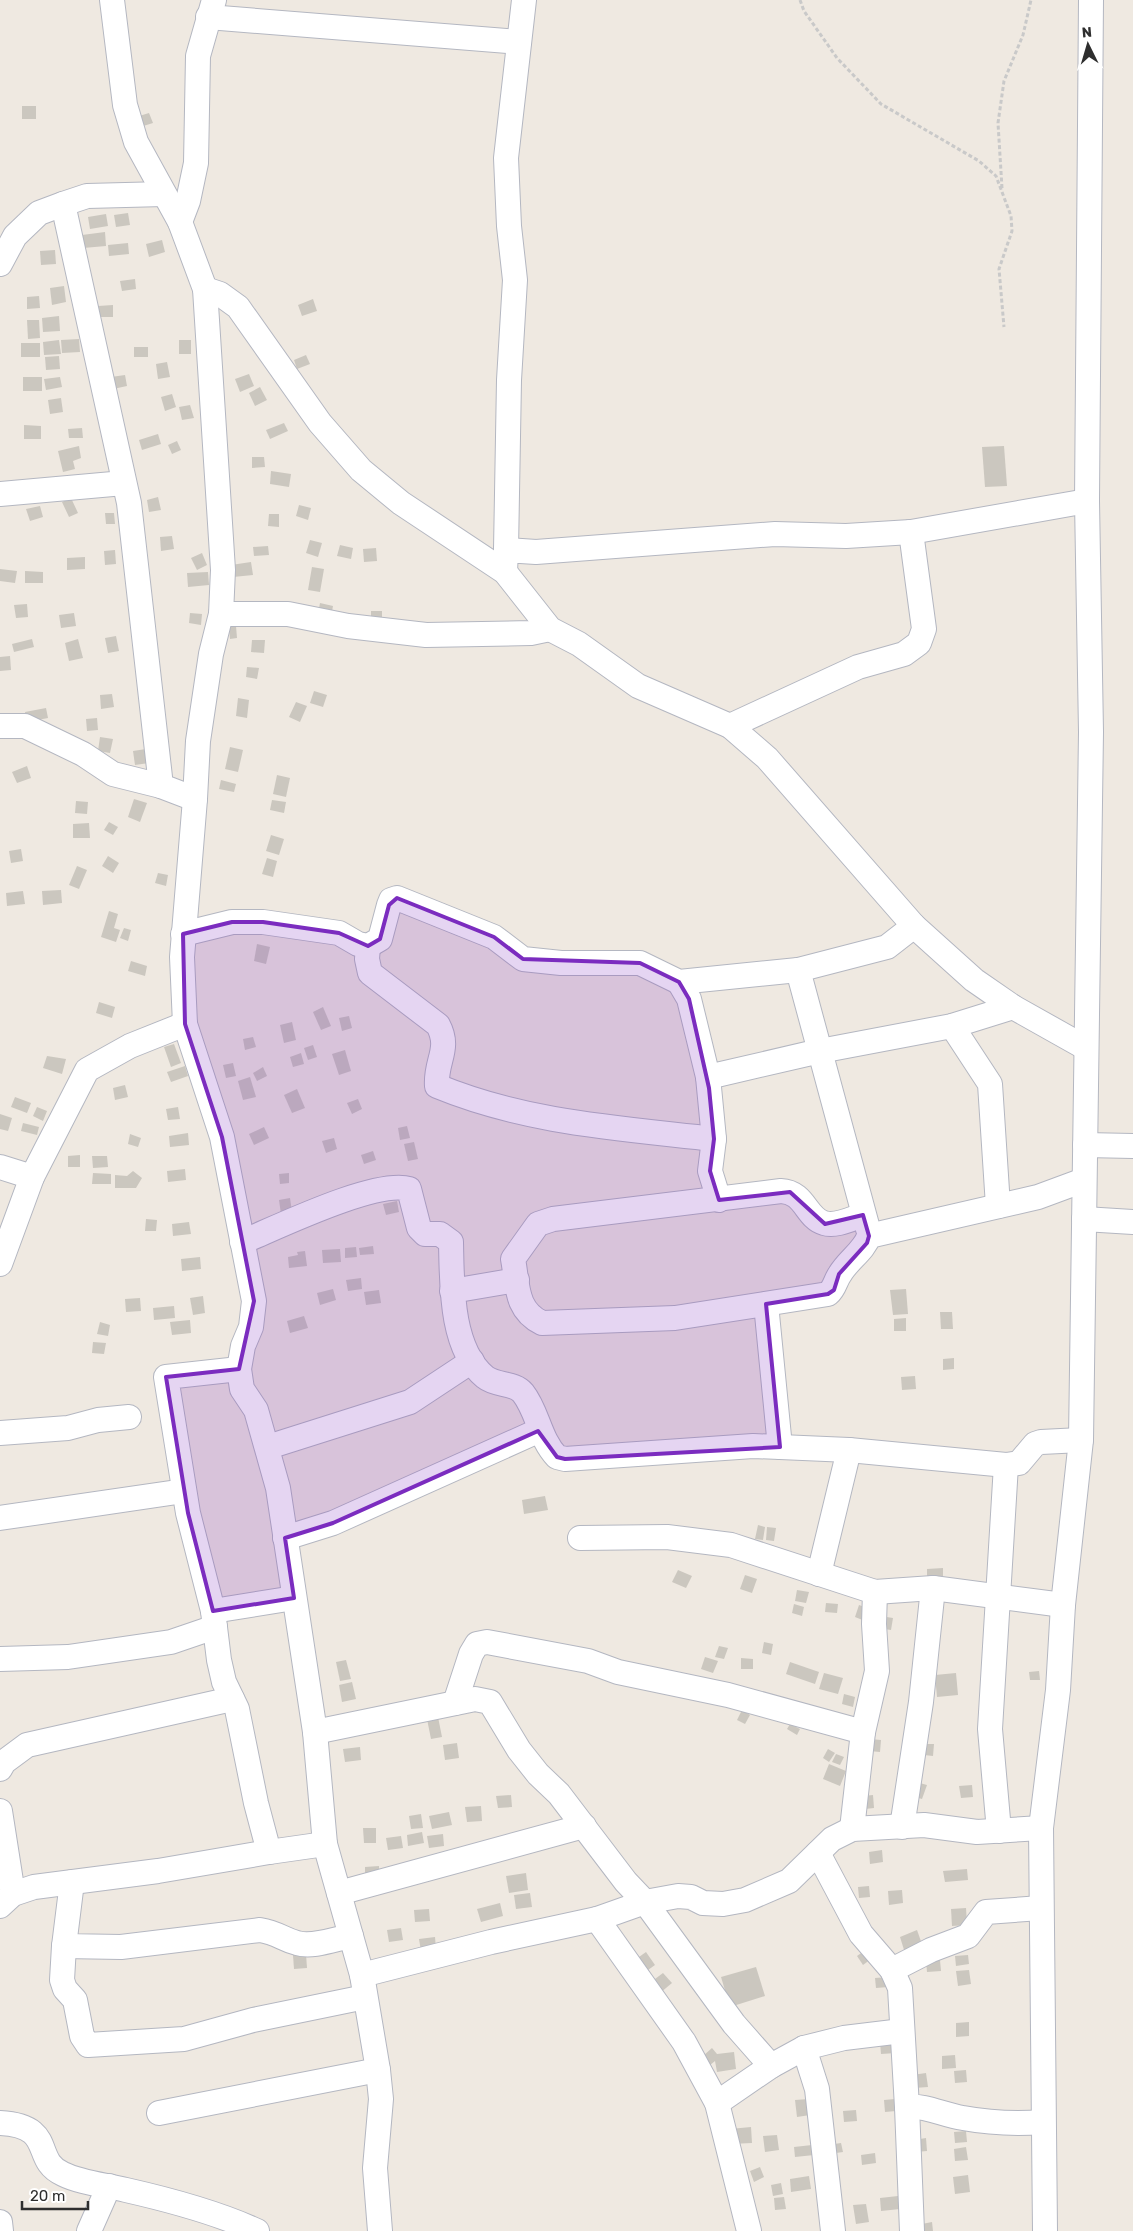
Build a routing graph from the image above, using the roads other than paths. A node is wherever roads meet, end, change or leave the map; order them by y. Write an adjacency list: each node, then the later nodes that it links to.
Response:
1 (112, 0): 6 (street)
2 (524, 0): 5 (street)
3 (1091, 0): 13 (street)
4 (211, 9): 5 (street); 8 (street)
5 (519, 42): 15 (street)
6 (164, 194): 7 (street); 8 (street)
7 (63, 204): 9 (street); 11 (street)
8 (180, 222): 10 (street)
9 (0, 264)
10 (205, 289): 15 (street); 16 (street)
11 (124, 483): 12 (street); 20 (street)
12 (0, 494)
13 (1087, 501): 14 (street); 30 (street)
14 (911, 532): 15 (street); 19 (street)
15 (505, 561): 17 (street)
16 (220, 614): 17 (street); 21 (street)
17 (550, 630): 19 (street)
18 (0, 726): 20 (street)
19 (730, 726): 22 (street)
20 (161, 786): 21 (street)
21 (195, 799): 23 (street)
22 (914, 926): 25 (street); 27 (street)
23 (183, 934): 24 (street); 28 (street)
24 (368, 946): 26 (street); 33 (street)
25 (798, 970): 26 (street); 31 (street)
26 (679, 982): 32 (street)
27 (1013, 1007): 29 (street); 30 (street)
28 (185, 1024): 37 (street); 44 (street)
29 (952, 1026): 31 (street); 40 (street)
30 (1086, 1048): 34 (street)
31 (820, 1052): 32 (street); 43 (street)
32 (708, 1077): 33 (street)
33 (714, 1139): 39 (street)
34 (1085, 1145): 35 (street); 38 (street)
35 (1133, 1146)
36 (0, 1168): 37 (street)
37 (32, 1177): 45 (street)
38 (1084, 1180): 40 (street); 41 (street)
39 (719, 1200): 43 (street); 46 (street)
40 (998, 1206): 43 (street)
41 (1084, 1220): 42 (street); 54 (street)
42 (1133, 1222)
43 (866, 1225): 48 (street)
44 (242, 1242): 47 (street); 50 (street)
45 (0, 1264)
46 (517, 1280): 47 (street); 48 (street)
47 (452, 1291): 49 (street)
48 (766, 1304): 56 (street)
49 (472, 1361): 52 (street); 55 (street)
50 (239, 1369): 55 (street); 59 (street)
51 (129, 1417): 53 (street)
52 (540, 1430): 56 (street); 61 (street)
53 (0, 1433)
54 (1081, 1440): 58 (street); 68 (street)
55 (268, 1447): 61 (street)
56 (780, 1447): 57 (street)
57 (850, 1450): 58 (street); 63 (street)
58 (1006, 1465): 66 (street)
59 (184, 1492): 60 (street); 69 (street)
60 (0, 1518)
61 (285, 1538): 67 (street)
62 (580, 1538): 63 (street)
63 (819, 1574): 65 (street)
64 (933, 1588): 65 (street); 66 (street); 78 (street)
65 (874, 1592): 74 (street)
66 (1000, 1597): 68 (street); 81 (street)
67 (294, 1598): 69 (street); 73 (street)
68 (1064, 1605): 79 (street)
69 (214, 1619): 70 (street); 71 (street)
70 (0, 1659)
71 (232, 1699): 75 (street); 83 (street)
72 (455, 1703): 73 (street); 74 (street); 77 (street)
73 (315, 1732): 82 (street)
74 (863, 1732): 80 (street)
75 (0, 1769)
76 (0, 1811): 87 (street)
77 (584, 1826): 86 (street); 88 (street)
78 (902, 1827): 80 (street); 81 (street)
79 (1041, 1828): 81 (street); 89 (street)
80 (852, 1829): 84 (street)
81 (1000, 1831)
82 (325, 1844): 83 (street); 86 (street)
83 (269, 1852): 85 (street)
84 (818, 1853): 88 (street); 93 (street)
85 (72, 1882): 87 (street); 92 (street)
86 (339, 1893): 91 (street)
87 (6, 1900)
88 (645, 1902): 90 (street); 97 (street)
89 (1041, 1908): 93 (street); 102 (street)
90 (598, 1919): 94 (street); 99 (street)
91 (351, 1936): 92 (street); 94 (street)
92 (64, 1946): 94 (street)
93 (892, 1970): 95 (street)
94 (364, 1986): 98 (street)
95 (902, 2031): 96 (street); 100 (street)
96 (804, 2048): 97 (street); 111 (street)
97 (771, 2066): 99 (street)
98 (378, 2070): 101 (street); 109 (street)
99 (717, 2103): 110 (street)
100 (907, 2107): 102 (street); 112 (street)
101 (160, 2113)
102 (1043, 2122): 113 (street)
103 (0, 2123): 104 (street)
104 (109, 2186): 107 (street); 108 (street)
105 (0, 2222): 106 (street)
106 (1, 2231)
107 (89, 2231)
108 (257, 2231)
109 (380, 2231)
110 (749, 2231)
111 (833, 2231)
112 (912, 2231)
113 (1045, 2231)

